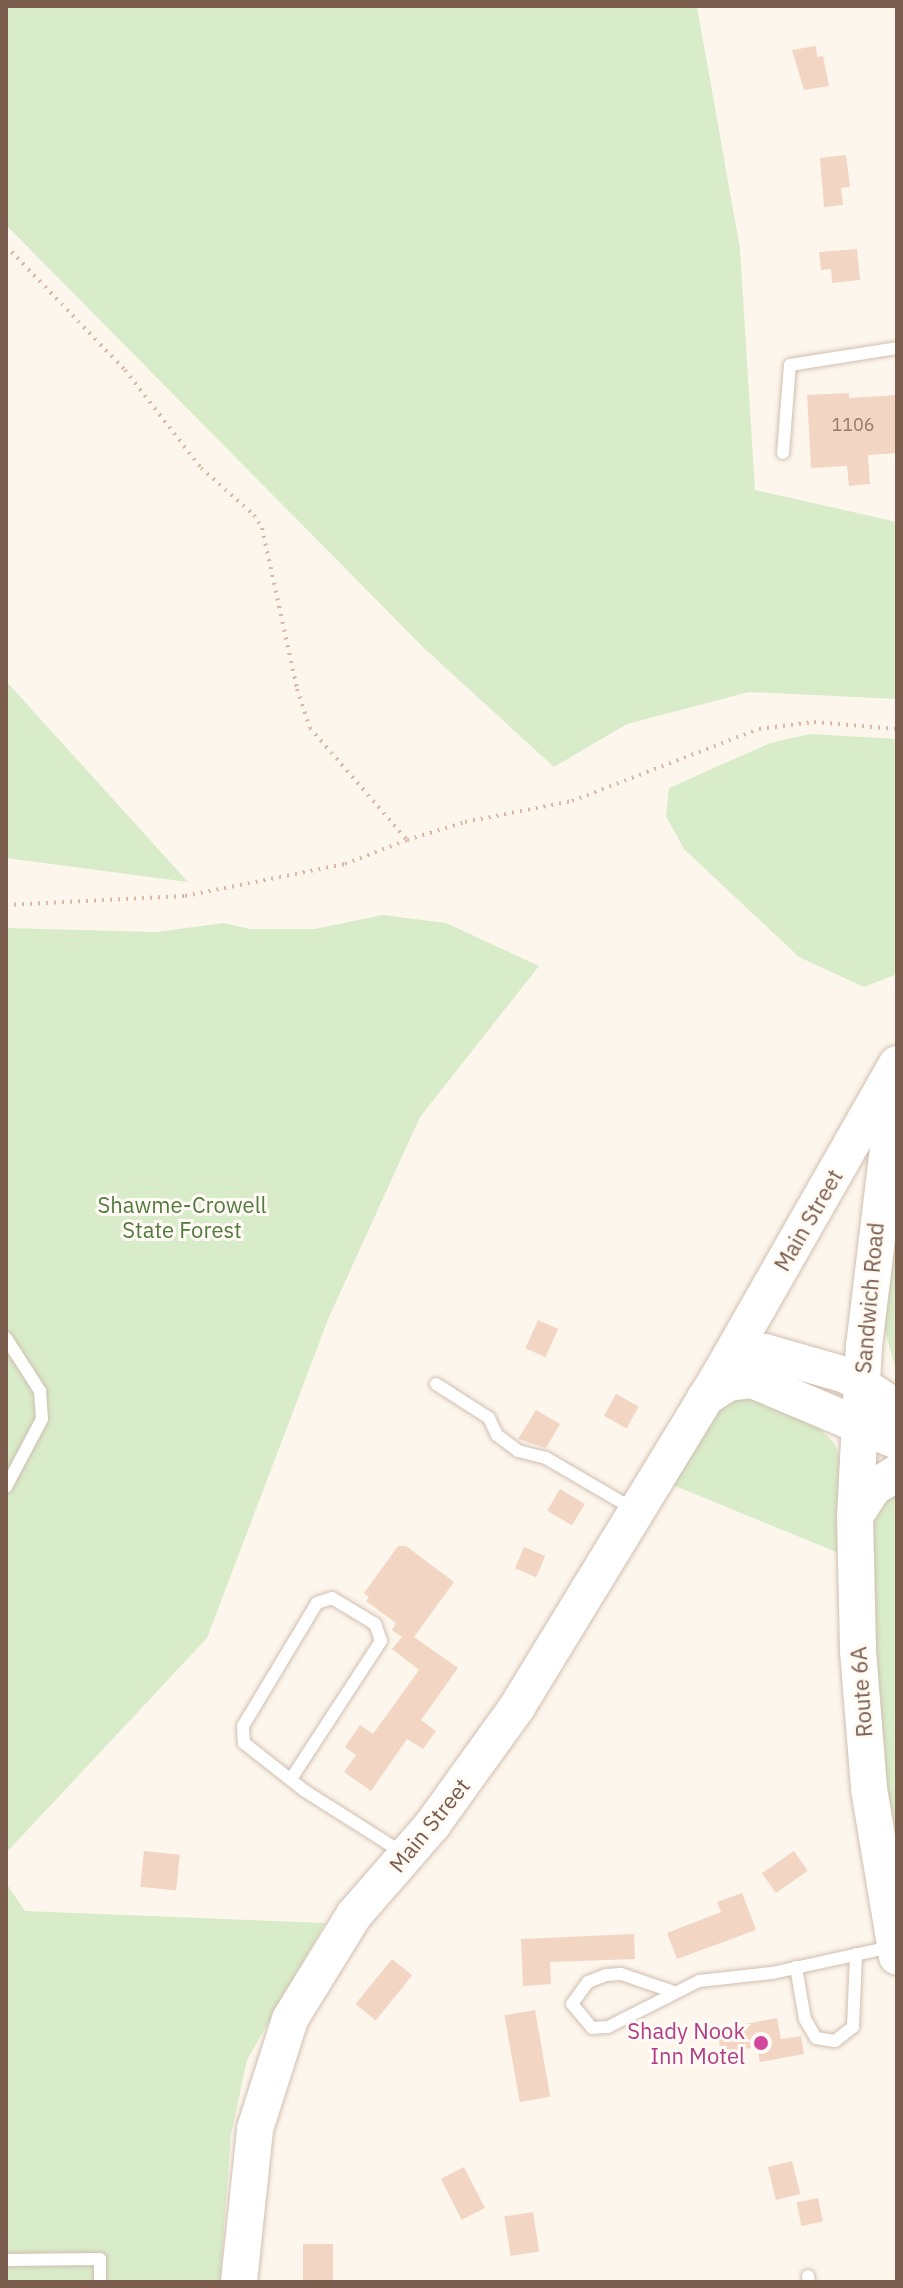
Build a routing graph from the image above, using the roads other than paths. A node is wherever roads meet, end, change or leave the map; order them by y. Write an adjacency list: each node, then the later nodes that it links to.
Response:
1 (897, 348): 2 (lane)
2 (783, 453)
3 (897, 1064): 8 (main road, Main Street)
4 (897, 1076): 6 (main road, Sandwich Road)
5 (6, 1338): 13 (lane)
6 (861, 1383): 8 (main road, Main Street); 9 (main road, Main Street); 10 (main road, Sandwich Road)
7 (436, 1384): 14 (lane)
8 (712, 1387): 10 (main road); 14 (main road, Main Street)
9 (897, 1408)
10 (858, 1424): 11 (main road); 15 (main road, Route 6A)
11 (897, 1441)
12 (897, 1473): 15 (main road)
13 (6, 1487)
14 (638, 1511): 17 (main road, Main Street)
15 (855, 1516): 18 (main road, Route 6A)
16 (291, 1779): 16 (lane); 17 (lane)
17 (406, 1855): 24 (main road, Main Street)
18 (896, 1951): 19 (lane)
19 (856, 1954): 20 (lane); 20 (lane)
20 (796, 1967): 21 (lane)
21 (671, 1991): 21 (lane)
22 (6, 2260): 23 (lane)
23 (100, 2282)
24 (239, 2282)

